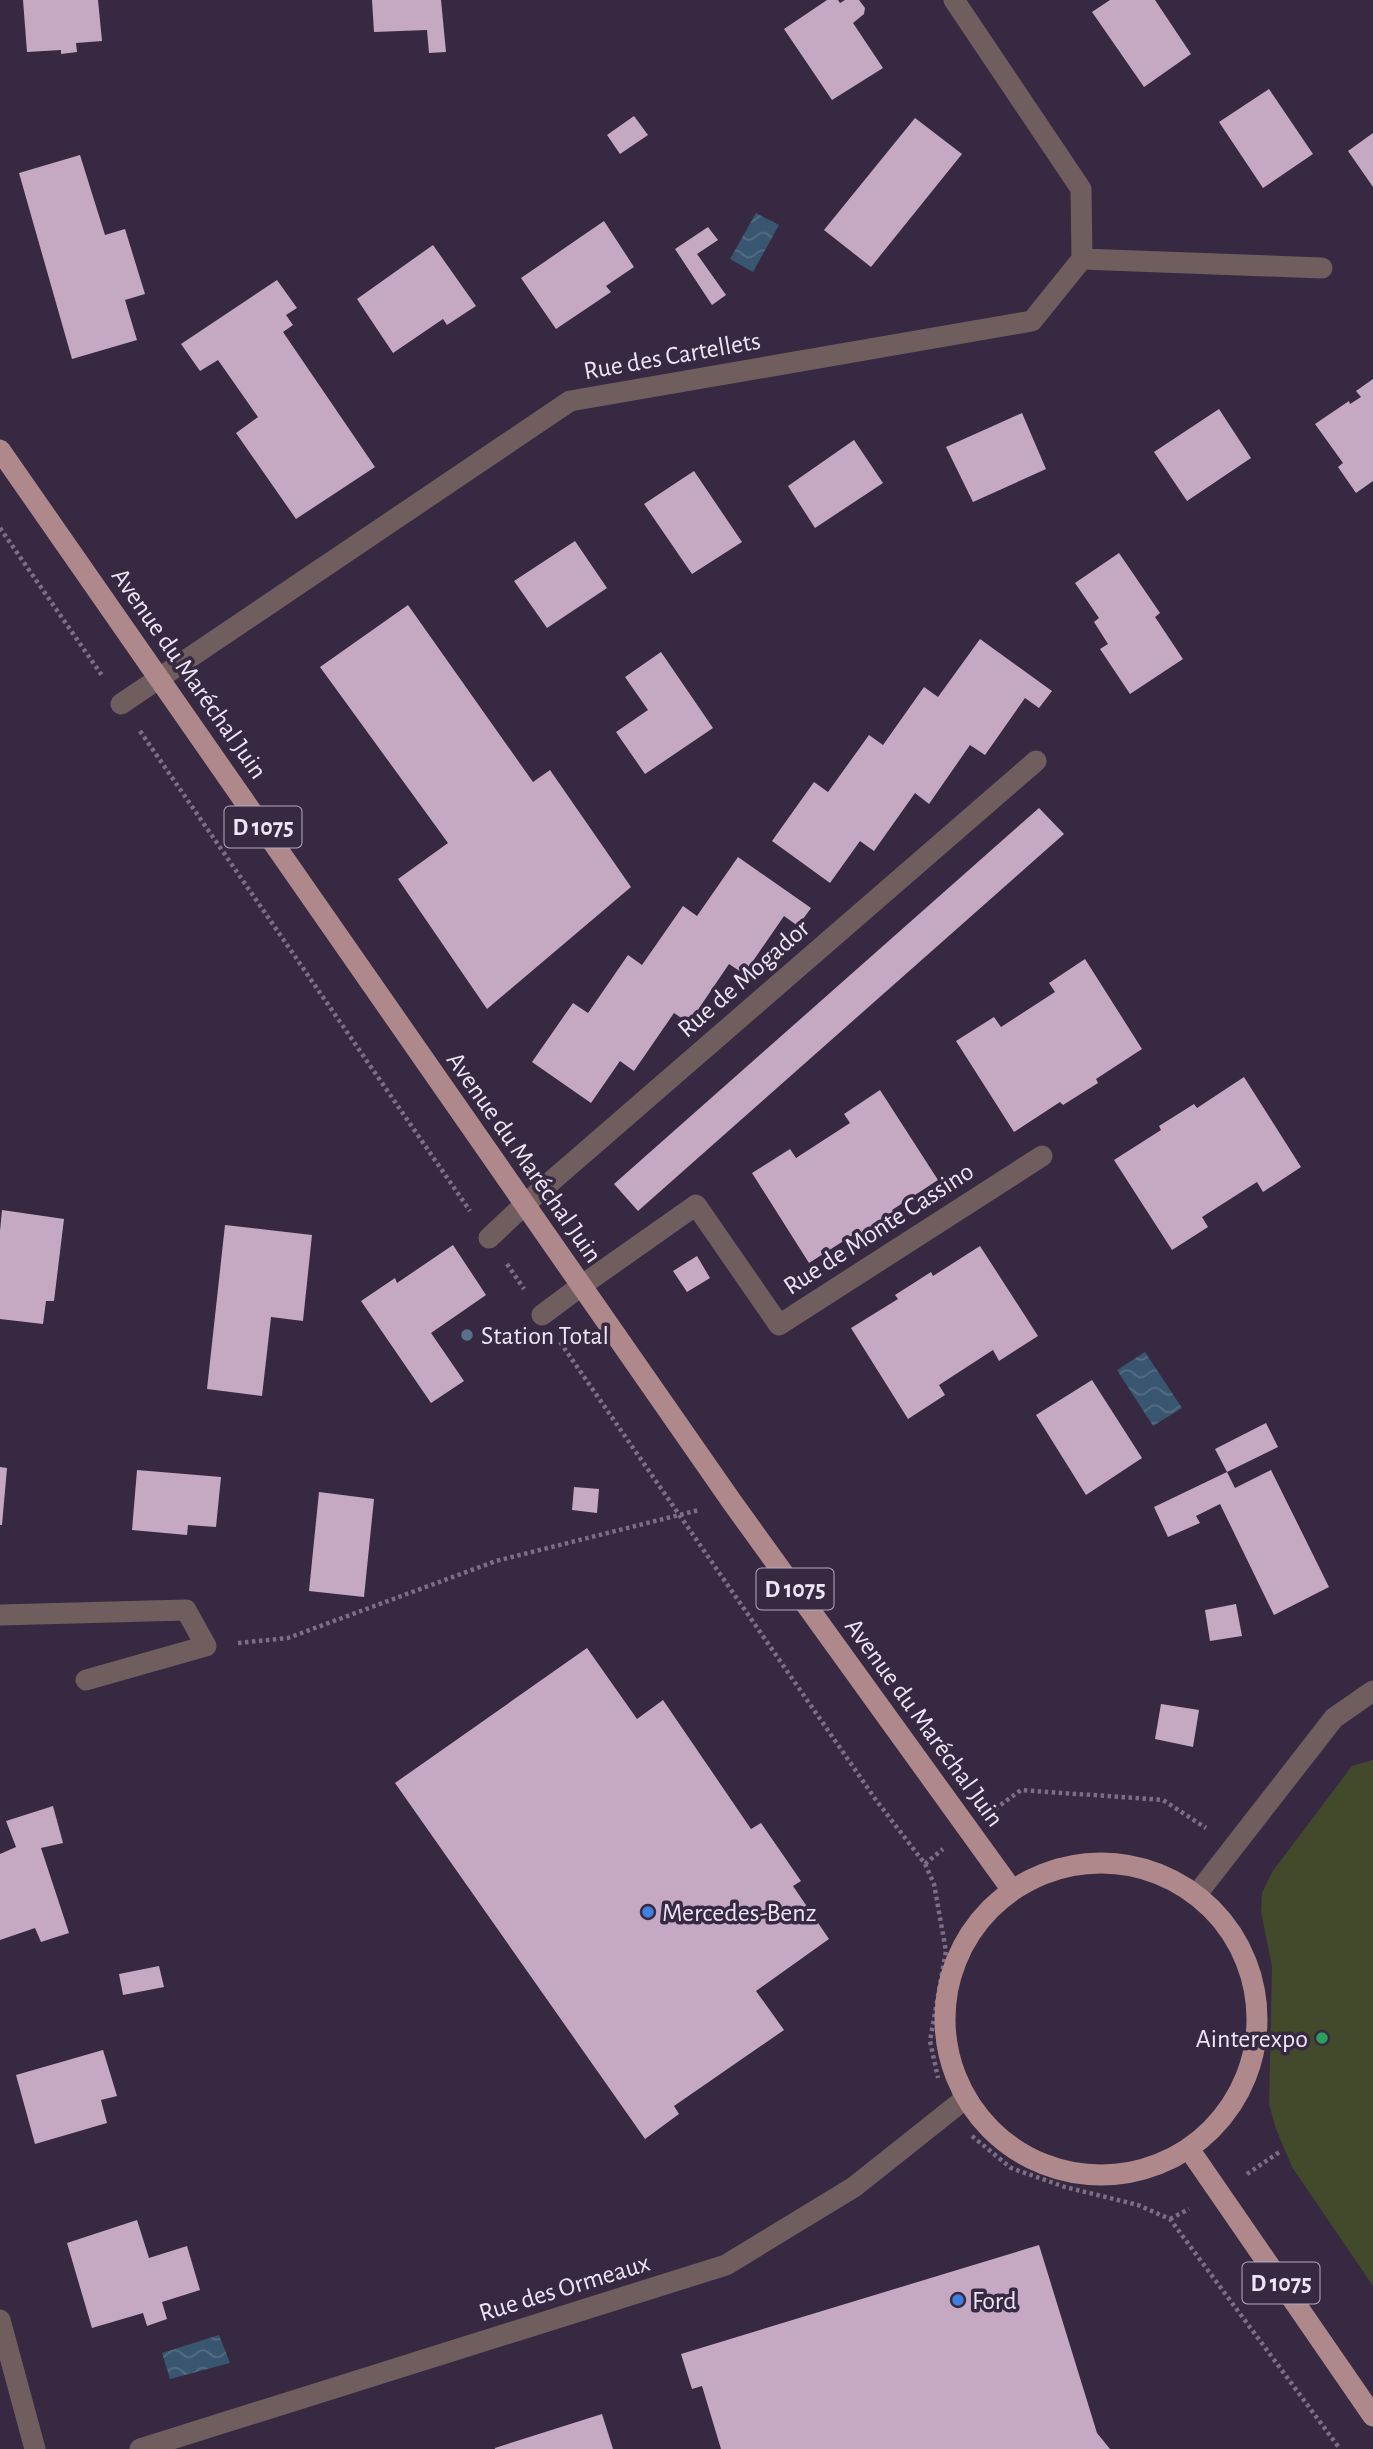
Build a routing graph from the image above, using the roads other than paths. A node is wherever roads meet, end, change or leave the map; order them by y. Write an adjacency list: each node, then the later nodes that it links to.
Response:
1 (954, 0): 2 (street)
2 (1082, 260): 3 (street); 5 (street, Rue des Cartellets)
3 (1322, 268)
4 (0, 450): 5 (main road, Avenue du Maréchal Juin / D 1075)
5 (160, 678): 6 (street, Rue des Cartellets); 9 (main road, Avenue du Maréchal Juin / D 1075)
6 (121, 704)
7 (1036, 761): 9 (street, Rue de Mogador)
8 (1042, 1156): 11 (street, Rue de Monte Cassino)
9 (524, 1205): 10 (street, Rue de Mogador); 11 (main road, Avenue du Maréchal Juin / D 1075)
10 (489, 1238)
11 (580, 1286): 12 (street, Rue de Monte Cassino); 16 (main road, Avenue du Maréchal Juin / D 1075)
12 (542, 1315)
13 (0, 1615): 14 (street)
14 (86, 1680)
15 (1373, 1691): 17 (street)
16 (1012, 1890): 17 (main road); 18 (main road)
17 (1197, 1894): 19 (main road)
18 (966, 2098): 19 (main road); 23 (street, Rue des Ormeaux)
19 (1189, 2149): 21 (main road, D 1075)
20 (0, 2320): 22 (street)
21 (1373, 2416)
22 (35, 2449)
23 (140, 2449)

